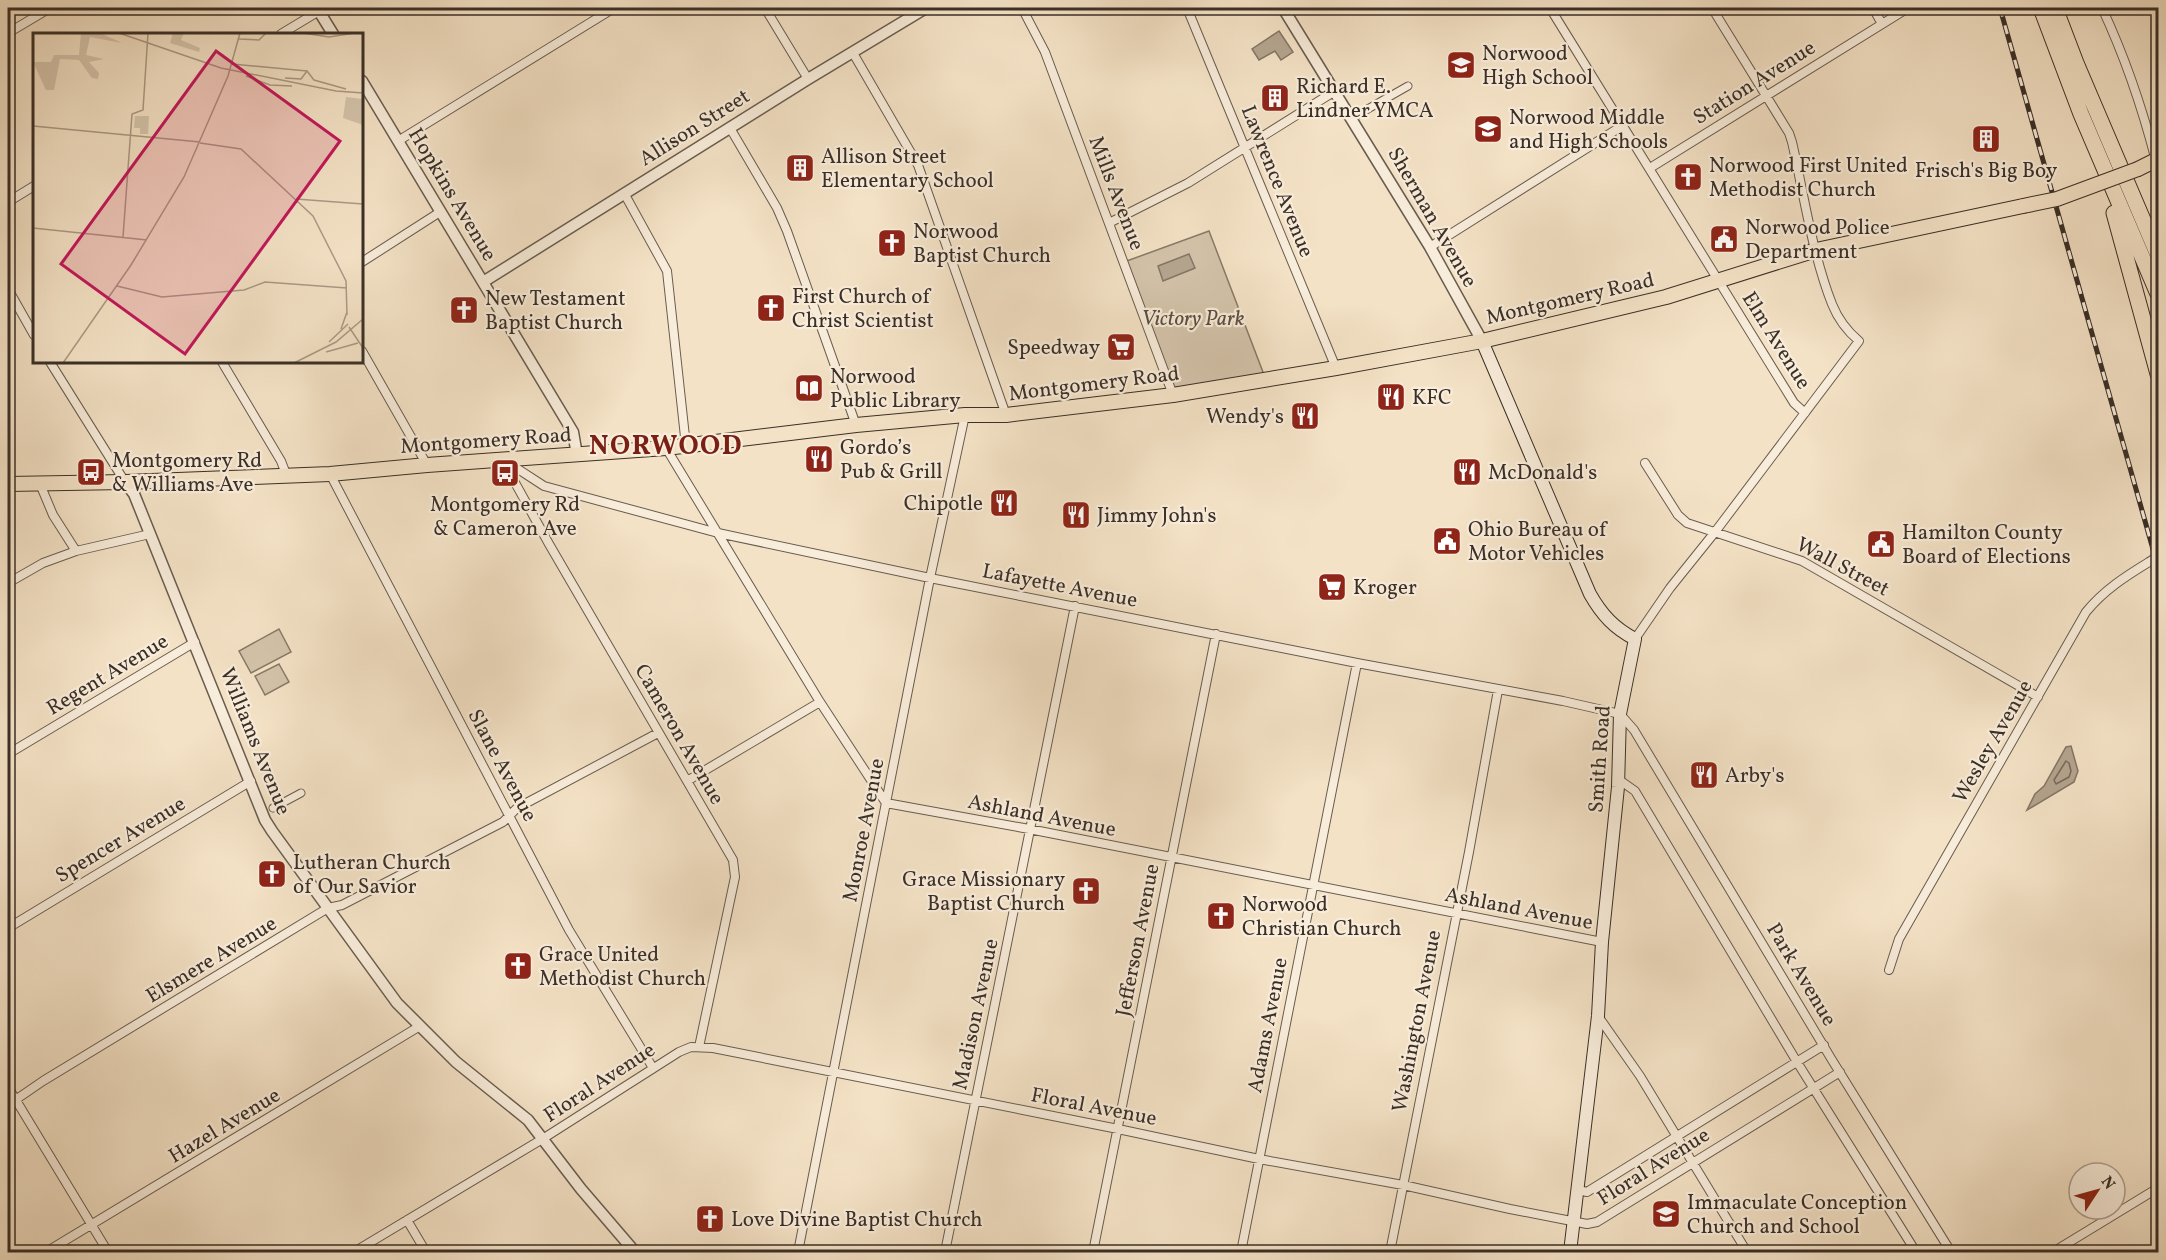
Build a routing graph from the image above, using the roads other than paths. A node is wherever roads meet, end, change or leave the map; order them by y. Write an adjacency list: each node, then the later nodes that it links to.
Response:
1 (50, 8): 17 (street)
2 (614, 8): 29 (street)
3 (765, 8): 21 (street)
4 (926, 8): 20 (street, Allison Street)
5 (1022, 8): 38 (street, Mills Avenue)
6 (1187, 8): 30 (street, Lawrence Avenue)
7 (1284, 8): 24 (street, Sherman Avenue)
8 (1550, 8): 27 (street, Elm Avenue)
9 (1712, 8): 25 (street)
10 (1873, 8): 16 (street)
11 (1908, 8): 16 (street, Station Avenue)
12 (2041, 8): 31 (highway)
13 (2055, 8): 41 (highway)
14 (2102, 8): 32 (street)
15 (320, 9): 18 (street); 19 (street)
16 (1882, 24): 25 (street, Station Avenue)
17 (8, 33)
18 (283, 33)
19 (332, 33)
20 (853, 53): 21 (street, Allison Street); 57 (street)
21 (808, 79): 28 (street, Allison Street)
22 (363, 83): 29 (street, Hopkins Avenue)
23 (1408, 86): 26 (street)
24 (1335, 91): 26 (street, Sherman Avenue); 30 (street)
25 (1766, 96): 33 (street, Station Avenue); 40 (street)
26 (1352, 118): 39 (street, Sherman Avenue)
27 (1623, 126): 33 (street, Elm Avenue); 39 (street)
28 (730, 128): 35 (street, Allison Street); 58 (street)
29 (398, 141): 37 (street, Hopkins Avenue)
30 (1244, 147): 38 (street); 52 (street, Lawrence Avenue)
31 (2098, 155): 46 (highway); 53 (highway)
32 (2158, 164): 40 (main road, Montgomery Road, bridge)
33 (1650, 168): 43 (street, Elm Avenue)
34 (33, 187): 36 (street)
35 (624, 193): 44 (street, Allison Street); 59 (street)
36 (8, 202)
37 (440, 212): 42 (street); 44 (street, Hopkins Avenue)
38 (1109, 224): 54 (street, Mills Avenue)
39 (1430, 247): 48 (street, Sherman Avenue)
40 (1816, 250): 43 (main road, Montgomery Road); 55 (street, Smith Road)
41 (2158, 255)
42 (363, 261)
43 (1719, 281): 48 (main road, Montgomery Road); 55 (street, Elm Avenue)
44 (483, 282): 61 (street, Hopkins Avenue)
45 (8, 289): 47 (street)
46 (2158, 294)
47 (33, 333)
48 (1482, 340): 52 (main road, Montgomery Road); 79 (main road, Sherman Avenue)
49 (363, 353): 64 (street)
50 (51, 363): 67 (street, Williams Avenue)
51 (223, 363): 65 (street)
52 (1336, 368): 54 (main road, Montgomery Road)
53 (2158, 374)
54 (1173, 394): 57 (main road, Montgomery Road)
55 (1805, 413): 70 (street, Smith Road)
56 (965, 415): 57 (main road, Montgomery Road); 58 (main road, Montgomery Road); 75 (street, Monroe Avenue)
57 (1006, 416)
58 (856, 425): 59 (main road, Montgomery Road)
59 (686, 446): 60 (main road, Montgomery Road)
60 (666, 448): 61 (main road, Montgomery Road); 71 (street)
61 (577, 454): 62 (main road, Montgomery Road)
62 (503, 460): 64 (main road, Montgomery Road); 71 (street, Lafayette Avenue); 86 (street, Cameron Avenue)
63 (1646, 463): 70 (street, Wall Street)
64 (427, 465): 66 (main road, Montgomery Road)
65 (286, 474): 66 (main road, Montgomery Road); 67 (main road, Montgomery Road)
66 (330, 474): 94 (street, Slane Avenue)
67 (125, 482): 69 (main road, Montgomery Road); 72 (street, Williams Avenue)
68 (8, 483): 69 (main road, Montgomery Road)
69 (40, 484): 73 (street)
70 (1715, 532): 79 (street, Smith Road); 83 (street, Wall Street)
71 (718, 533): 75 (street, Lafayette Avenue); 84 (street)
72 (150, 534): 73 (street); 80 (street, Williams Avenue)
73 (76, 551): 76 (street)
74 (2158, 556): 83 (street, Wesley Avenue, bridge)
75 (930, 578): 77 (street, Lafayette Avenue); 92 (street, Monroe Avenue)
76 (8, 583)
77 (1075, 606): 78 (street, Lafayette Avenue); 95 (street, Madison Avenue)
78 (1216, 634): 81 (street, Lafayette Avenue); 96 (street, Jefferson Avenue)
79 (1635, 639): 85 (main road, Smith Road)
80 (195, 642): 87 (street, Regent Avenue); 89 (street, Williams Avenue)
81 (1357, 663): 82 (street, Lafayette Avenue); 97 (street, Adams Avenue)
82 (1498, 690): 85 (street, Lafayette Avenue); 99 (street, Washington Avenue)
83 (2038, 697): 102 (street, Wesley Avenue)
84 (820, 702): 90 (street); 92 (street)
85 (1620, 714): 88 (main road, Smith Road); 107 (street, Park Avenue)
86 (658, 732): 90 (street, Cameron Avenue); 94 (street, Elsmere Avenue)
87 (8, 754)
88 (1618, 779): 101 (main road, Smith Road); 109 (street)
89 (251, 781): 98 (street, Williams Avenue); 100 (street, Spencer Avenue)
90 (687, 781): 108 (street, Cameron Avenue)
91 (301, 793): 93 (street)
92 (886, 803): 95 (street, Ashland Avenue); 112 (street, Monroe Avenue)
93 (273, 808)
94 (509, 814): 98 (street, Elsmere Avenue); 110 (street, Slane Avenue)
95 (1029, 829): 96 (street, Ashland Avenue); 115 (street, Madison Avenue)
96 (1171, 858): 97 (street, Ashland Avenue); 117 (street, Jefferson Avenue)
97 (1312, 886): 99 (street, Ashland Avenue); 120 (street, Adams Avenue)
98 (328, 908): 104 (street, Williams Avenue); 116 (street, Elsmere Avenue)
99 (1455, 914): 101 (street, Ashland Avenue); 122 (street, Washington Avenue)
100 (8, 928)
101 (1602, 942): 103 (main road, Smith Road)
102 (1889, 970)
103 (1598, 1016): 118 (street); 124 (main road, Smith Road)
104 (420, 1026): 106 (street, Hazel Avenue); 119 (street, Williams Avenue)
105 (388, 1034): 106 (street)
106 (394, 1043): 127 (street, Hazel Avenue)
107 (1824, 1045): 109 (street, Floral Avenue); 111 (street, Park Avenue)
108 (699, 1047): 110 (street, Floral Avenue); 112 (street, Floral Avenue)
109 (1797, 1062): 114 (street); 118 (street, Floral Avenue)
110 (653, 1068): 119 (street, Floral Avenue)
111 (1840, 1072): 114 (street, Floral Avenue); 141 (street, Park Avenue)
112 (834, 1073): 115 (street, Floral Avenue); 133 (street, Monroe Avenue)
113 (8, 1088): 116 (street)
114 (1814, 1089): 121 (street, Floral Avenue); 140 (street)
115 (975, 1101): 117 (street, Floral Avenue); 134 (street, Madison Avenue)
116 (11, 1102): 127 (street)
117 (1118, 1129): 120 (street, Floral Avenue); 135 (street, Jefferson Avenue)
118 (1676, 1137): 121 (street); 124 (street, Floral Avenue)
119 (544, 1138): 125 (street, Floral Avenue); 132 (street, Williams Avenue)
120 (1259, 1159): 122 (street, Floral Avenue); 136 (street, Adams Avenue)
121 (1691, 1162): 126 (street, Floral Avenue); 139 (street)
122 (1403, 1185): 126 (street, Floral Avenue); 137 (street, Washington Avenue)
123 (2158, 1188): 142 (street)
124 (1578, 1190): 126 (main road, Smith Road)
125 (407, 1220): 130 (street, Floral Avenue); 131 (street)
126 (1574, 1222): 138 (main road, Smith Road)
127 (92, 1225): 128 (street, Hazel Avenue); 129 (street)
128 (46, 1252)
129 (108, 1252)
130 (354, 1252)
131 (426, 1252)
132 (635, 1252)
133 (798, 1252)
134 (945, 1252)
135 (1093, 1252)
136 (1241, 1252)
137 (1390, 1252)
138 (1570, 1252)
139 (1747, 1252)
140 (1916, 1252)
141 (1951, 1252)
142 (2053, 1252)

